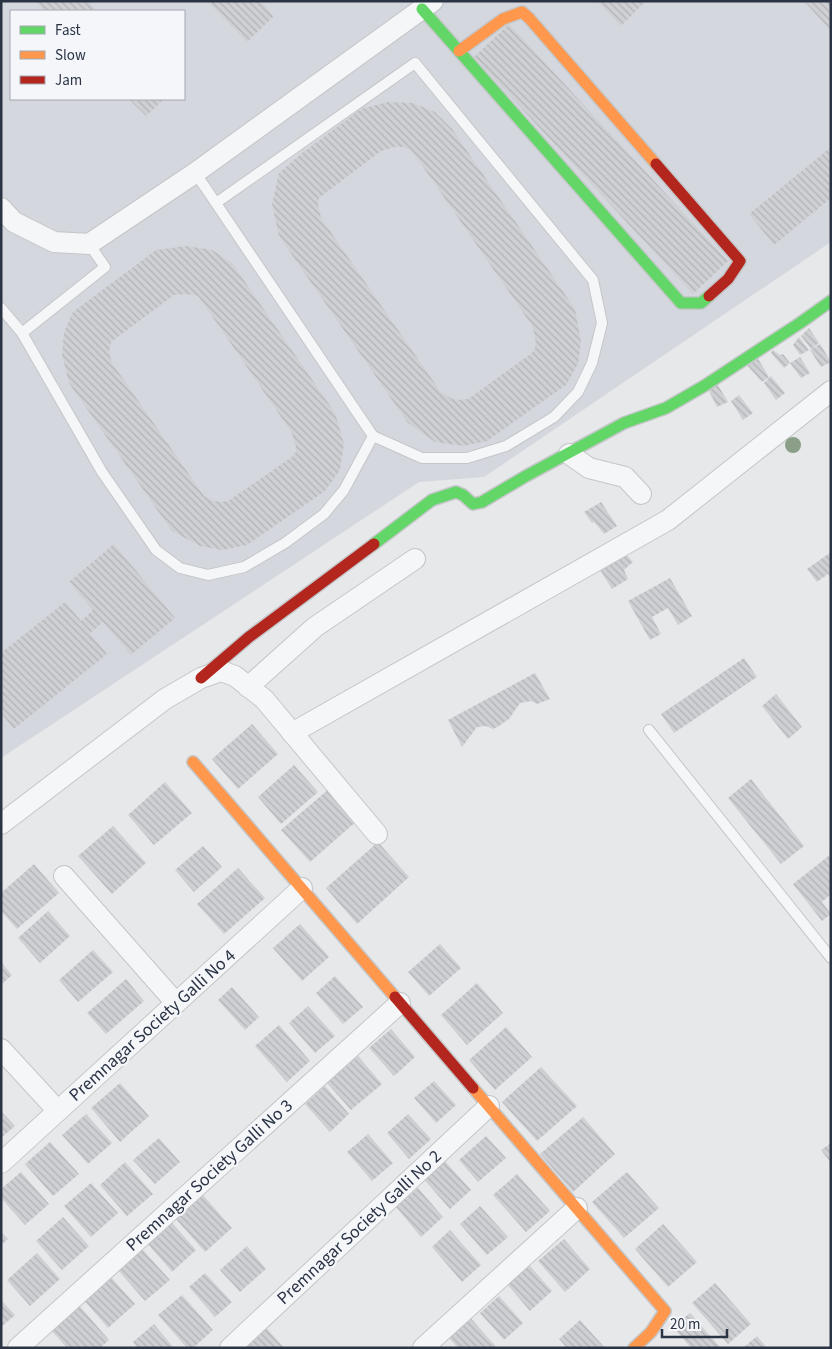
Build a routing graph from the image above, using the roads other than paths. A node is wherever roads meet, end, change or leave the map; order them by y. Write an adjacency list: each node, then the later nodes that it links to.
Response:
1 (428, 5): 2 (street); 3 (street)
2 (459, 51): 2 (street)
3 (195, 172): 4 (lane); 6 (street)
4 (216, 203): 11 (lane); 11 (lane)
5 (1, 208): 6 (street)
6 (89, 244): 9 (lane)
7 (831, 301): 12 (street)
8 (1, 308): 9 (lane)
9 (22, 333): 11 (lane)
10 (831, 391): 18 (street)
11 (373, 436)
12 (568, 454): 13 (street); 15 (street)
13 (641, 494)
14 (415, 559): 16 (street)
15 (201, 678): 16 (street); 20 (street)
16 (248, 687): 18 (street)
17 (649, 730): 24 (lane)
18 (292, 733): 21 (street)
19 (193, 762): 23 (street)
20 (1, 824)
21 (377, 834)
22 (64, 876): 25 (street)
23 (302, 888): 25 (street, Premnagar Society Galli No 4); 26 (street)
24 (831, 958)
25 (176, 1003): 29 (street, Premnagar Society Galli No 4)
26 (400, 1003): 28 (street); 32 (street, Premnagar Society Galli No 3)
27 (1, 1049): 29 (street)
28 (489, 1106): 31 (street); 33 (street, Premnagar Society Galli No 2)
29 (58, 1111): 30 (street, Premnagar Society Galli No 4)
30 (1, 1163)
31 (577, 1208): 34 (street); 35 (street)
32 (18, 1348)
33 (230, 1348)
34 (423, 1348)
35 (634, 1348)

